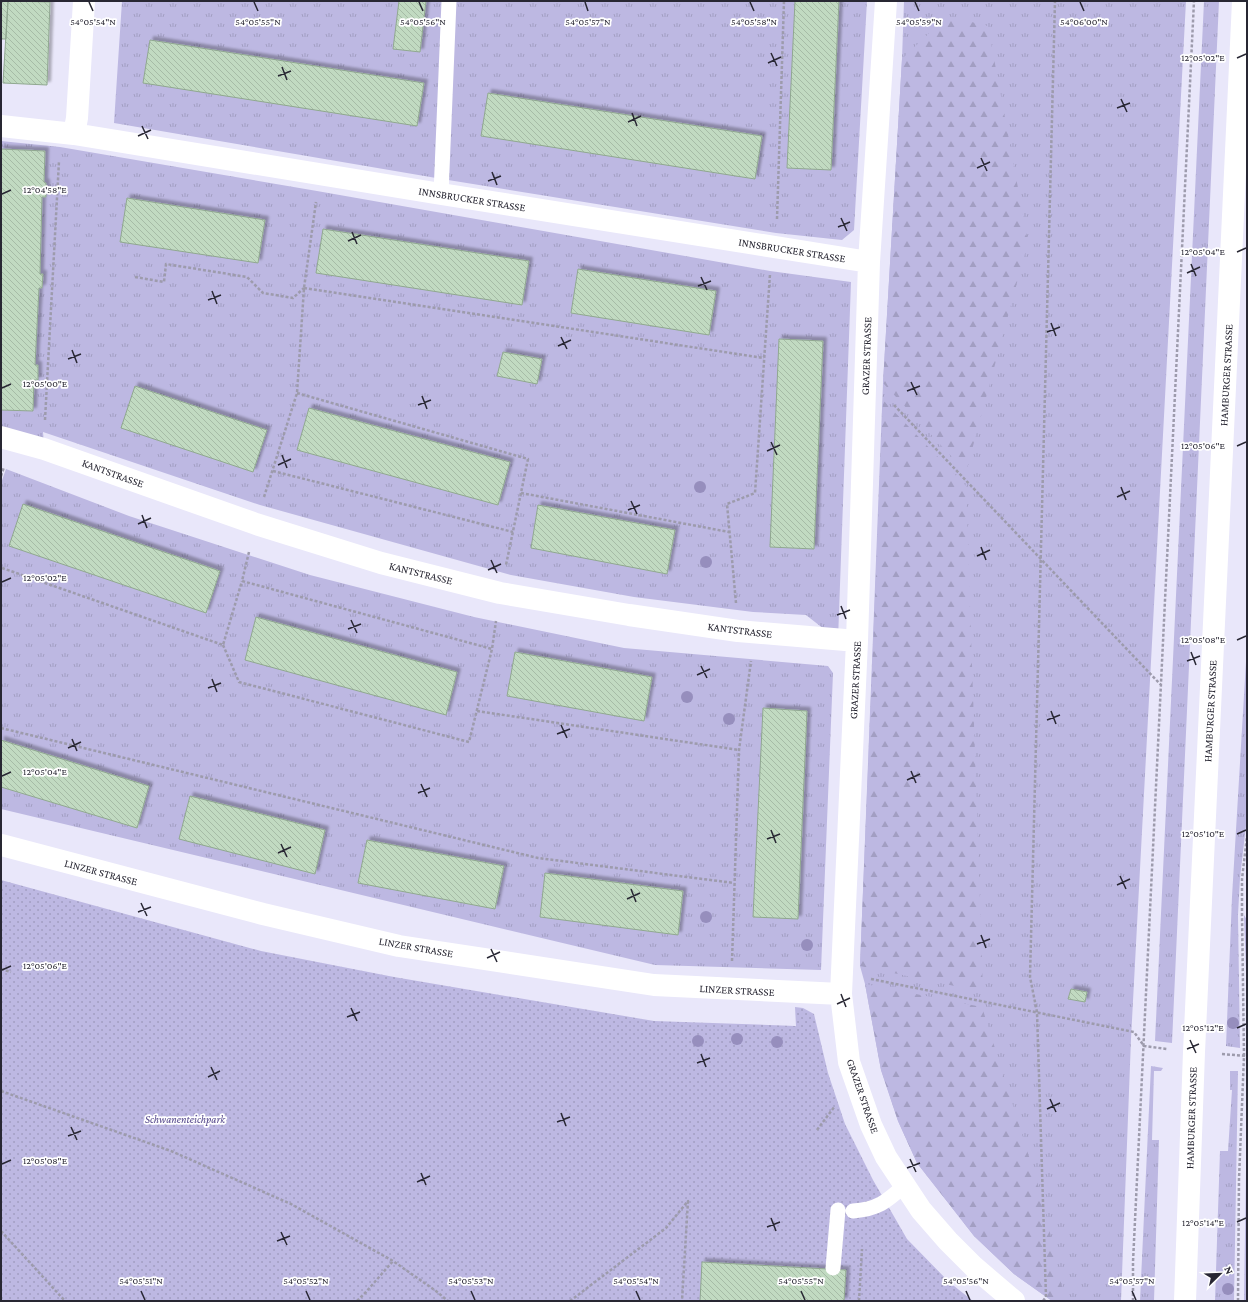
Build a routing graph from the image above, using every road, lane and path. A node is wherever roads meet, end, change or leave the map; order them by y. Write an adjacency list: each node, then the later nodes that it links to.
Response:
1 (84, 1): 9 (street)
2 (449, 1): 11 (lane)
3 (784, 1): 13 (path)
4 (886, 1): 14 (street, GRAZER STRASSE)
5 (1056, 1): 28 (path)
6 (1194, 1): 36 (path)
7 (1243, 1): 68 (street, HAMBURGER STRASSE)
8 (1, 126): 9 (street, INNSBRUCKER STRASSE)
9 (74, 134): 11 (street, INNSBRUCKER STRASSE)
10 (60, 155): 22 (path)
11 (441, 194): 14 (street, INNSBRUCKER STRASSE)
12 (316, 198): 17 (path)
13 (777, 226)
14 (869, 262): 19 (street, GRAZER STRASSE)
15 (770, 271): 18 (path)
16 (136, 277): 17 (path)
17 (304, 288): 18 (path); 20 (path)
18 (764, 358): 27 (path)
19 (865, 375): 28 (path); 33 (street, GRAZER STRASSE)
20 (297, 393): 23 (path); 24 (path)
21 (1, 437): 22 (street, KANTSTRASSE)
22 (44, 449): 25 (street, KANTSTRASSE)
23 (273, 470): 25 (path); 26 (path)
24 (521, 493): 26 (path); 27 (path)
25 (256, 524): 30 (path); 31 (street, KANTSTRASSE)
26 (512, 532): 31 (path)
27 (729, 532): 32 (path)
28 (1042, 560): 36 (path); 48 (path)
29 (2, 568): 34 (path)
30 (242, 581): 34 (path); 35 (path)
31 (500, 593): 32 (street, KANTSTRASSE); 35 (path)
32 (746, 632): 33 (street, KANTSTRASSE); 39 (path)
33 (857, 641): 46 (street, GRAZER STRASSE)
34 (223, 645): 37 (path)
35 (492, 649): 37 (path)
36 (1161, 686): 49 (path)
37 (477, 711): 39 (path)
38 (1, 728): 42 (path)
39 (739, 750): 42 (path)
40 (1247, 836): 69 (path)
41 (1, 845): 47 (street, LINZER STRASSE)
42 (734, 882): 43 (path)
43 (732, 966)
44 (1, 969): 45 (path)
45 (11, 972)
46 (842, 973): 47 (street, GRAZER STRASSE); 48 (path)
47 (841, 994): 53 (street, GRAZER STRASSE)
48 (1037, 1012): 49 (path); 66 (path)
49 (1144, 1046): 67 (path)
50 (1, 1091): 57 (path)
51 (837, 1102): 52 (path)
52 (817, 1130)
53 (904, 1186): 55 (lane); 65 (street, GRAZER STRASSE)
54 (838, 1210): 58 (lane)
55 (858, 1210): 64 (path)
56 (1, 1231): 59 (path)
57 (393, 1261): 60 (path); 61 (path)
58 (833, 1268)
59 (65, 1301)
60 (356, 1301)
61 (448, 1301)
62 (570, 1301): 63 (path)
63 (682, 1301)
64 (859, 1301)
65 (1014, 1301)
66 (1043, 1301)
67 (1132, 1301)
68 (1185, 1301)
69 (1238, 1301)

